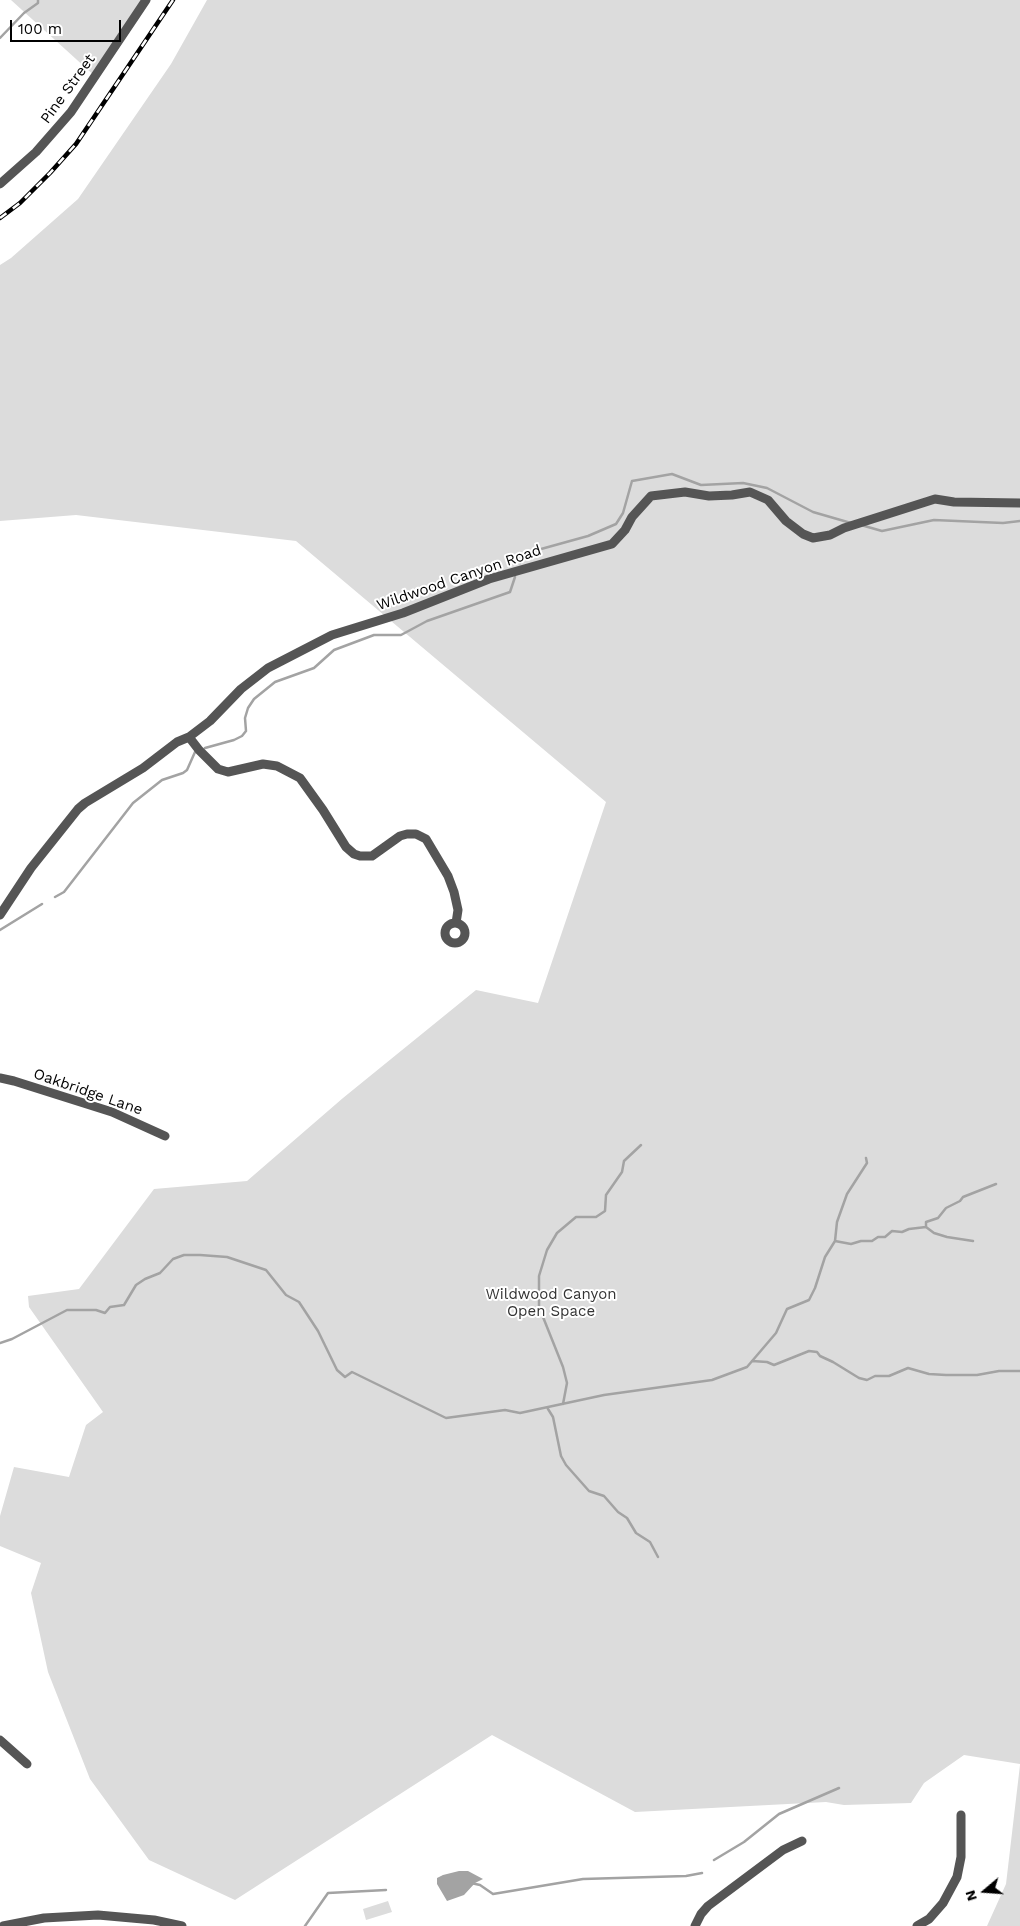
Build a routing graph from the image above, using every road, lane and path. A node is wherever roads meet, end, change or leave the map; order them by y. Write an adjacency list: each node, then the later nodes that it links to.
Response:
1 (146, 0): 2 (street, Pine Street)
2 (0, 184)
3 (1020, 503): 4 (street, Wildwood Canyon Road)
4 (189, 737): 5 (street, Wildwood Canyon Road); 6 (street)
5 (0, 915)
6 (456, 923)
7 (0, 1078): 8 (street, Oakbridge Lane)
8 (165, 1136)
9 (0, 1740): 10 (street)
10 (27, 1764)
11 (960, 1815): 16 (street)
12 (802, 1841): 15 (street)
13 (3, 1926): 14 (street)
14 (182, 1926)
15 (695, 1926)
16 (917, 1926)

